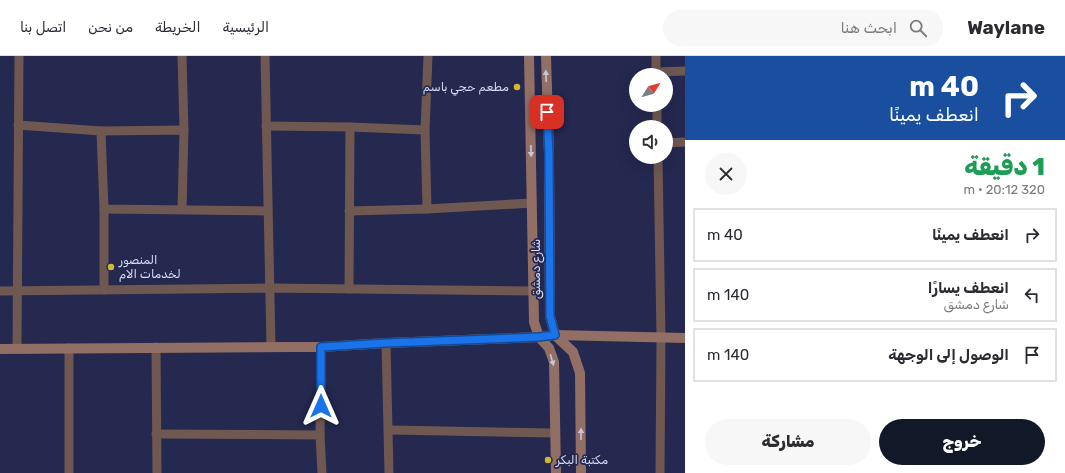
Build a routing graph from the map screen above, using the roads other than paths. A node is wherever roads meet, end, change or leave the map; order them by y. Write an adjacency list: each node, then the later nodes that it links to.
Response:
1 (19, 56): 11 (street)
2 (182, 56): 14 (street)
3 (265, 56): 12 (street)
4 (428, 56): 15 (street)
5 (529, 56): 20 (main road, شارع دمشق, one-way to 20)
6 (546, 56): 32 (main road, شارع دمشق, one-way to 6)
7 (656, 56): 8 (street)
8 (656, 68)
9 (685, 71): 10 (street)
10 (673, 72)
11 (18, 125): 16 (street); 28 (street)
12 (266, 126): 13 (street); 24 (street)
13 (350, 127): 15 (street); 25 (street)
14 (184, 130): 16 (street); 23 (street)
15 (425, 130): 22 (street)
16 (101, 131): 21 (street)
17 (673, 142): 18 (street)
18 (685, 142)
19 (658, 164): 34 (street)
20 (532, 203): 22 (street); 31 (main road, شارع دمشق)
21 (104, 209): 23 (street); 29 (street)
22 (427, 209): 25 (street)
23 (182, 210): 24 (street)
24 (268, 211): 26 (street)
25 (349, 211): 27 (street)
26 (270, 288): 27 (street); 29 (street); 37 (street)
27 (349, 289): 31 (street)
28 (17, 290): 29 (street); 30 (street); 39 (street)
29 (104, 290)
30 (0, 291)
31 (533, 291): 33 (main road, شارع دمشق)
32 (555, 335): 33 (main road); 34 (main road); 52 (main road, one-way to 32)
33 (539, 337): 36 (main road); 44 (main road, شارع دمشق, one-way to 44)
34 (661, 337): 35 (main road); 53 (street)
35 (685, 338)
36 (386, 343): 38 (main road); 43 (street)
37 (271, 347): 38 (main road); 41 (main road)
38 (321, 347): 46 (street)
39 (17, 348): 40 (main road); 42 (main road)
40 (68, 348): 41 (main road); 47 (street)
41 (156, 348): 45 (street)
42 (0, 349)
43 (389, 430): 44 (street); 50 (street)
44 (556, 432): 51 (main road, شارع دمشق)
45 (156, 434): 46 (street); 48 (street)
46 (320, 435): 49 (street)
47 (69, 473)
48 (156, 473)
49 (322, 473)
50 (389, 473)
51 (556, 473)
52 (581, 473)
53 (660, 473)

